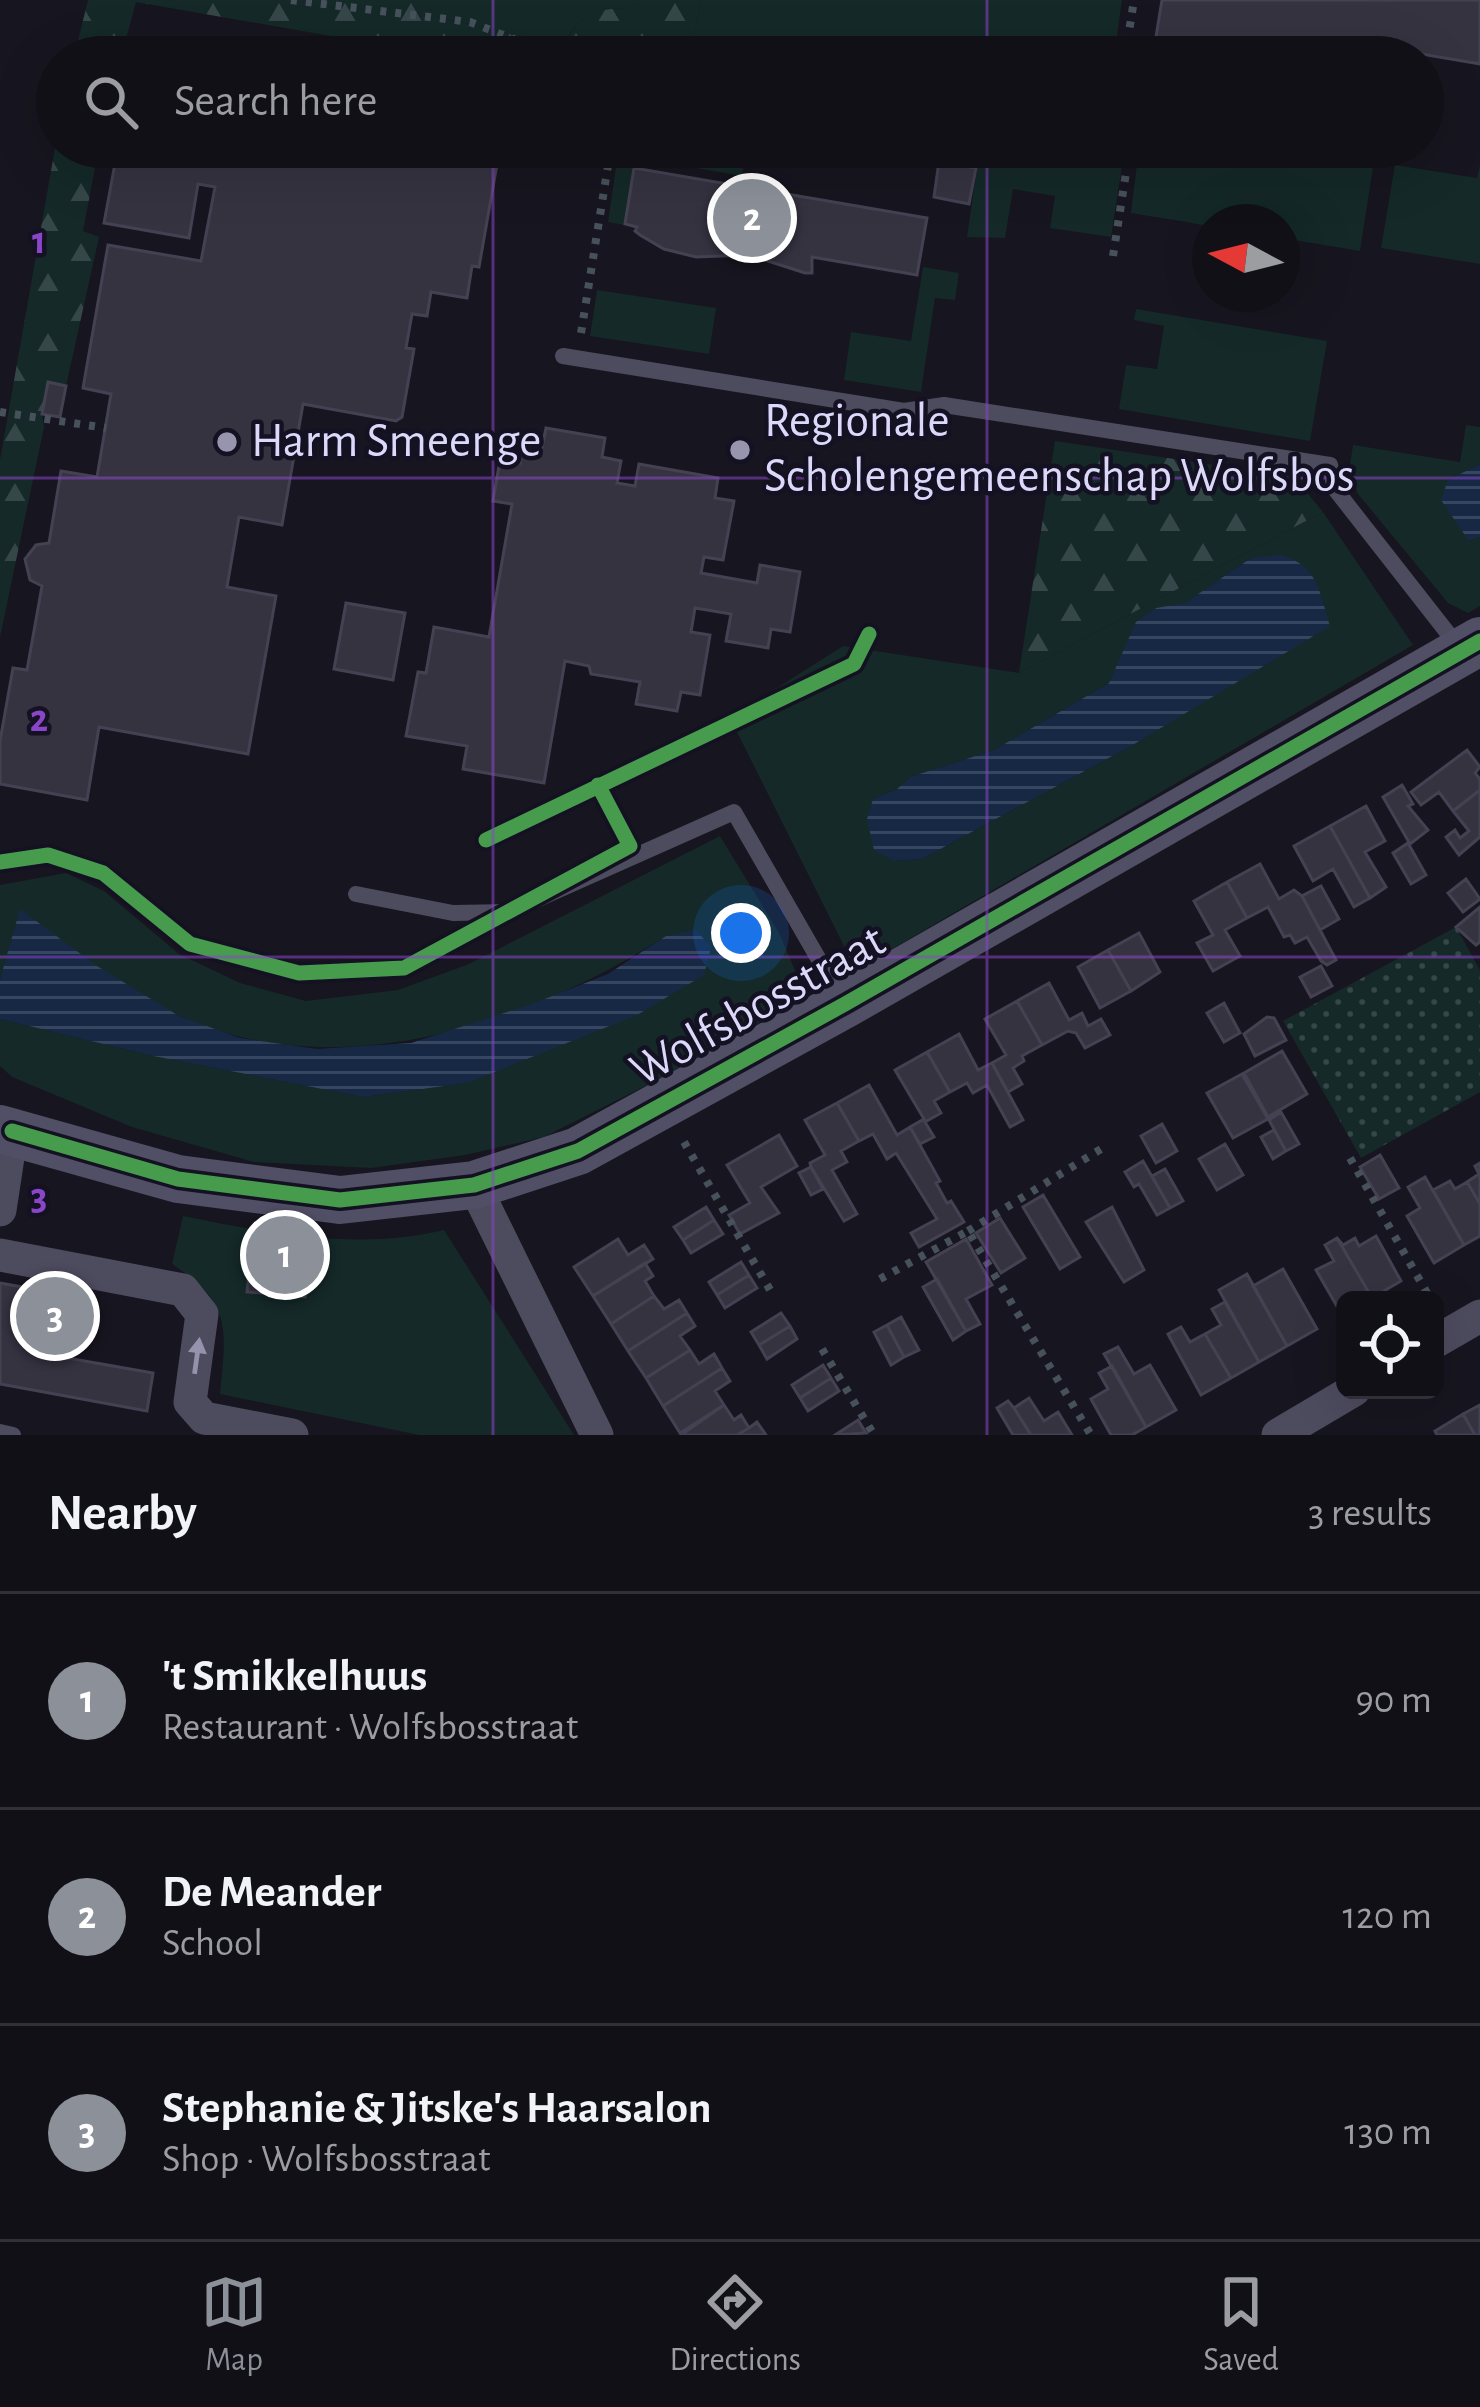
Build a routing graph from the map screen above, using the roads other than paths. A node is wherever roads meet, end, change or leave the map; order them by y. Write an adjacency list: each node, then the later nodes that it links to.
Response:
1 (570, 357): 2 (lane)
2 (1474, 656): 4 (street, Wolfsbosstraat)
3 (356, 894): 4 (lane, Wolfsbosstraat)
4 (844, 1004): 6 (street, Wolfsbosstraat)
5 (6, 1130): 6 (street, Wolfsbosstraat); 7 (street, Wolfsbosstraat)
6 (474, 1184): 15 (street)
7 (0, 1210)
8 (0, 1256): 14 (street, one-way to 8)
9 (1480, 1316): 10 (street)
10 (1444, 1337)
11 (1339, 1399): 16 (street)
12 (0, 1432): 13 (lane)
13 (14, 1435)
14 (292, 1435)
15 (597, 1435)
16 (1278, 1435)

